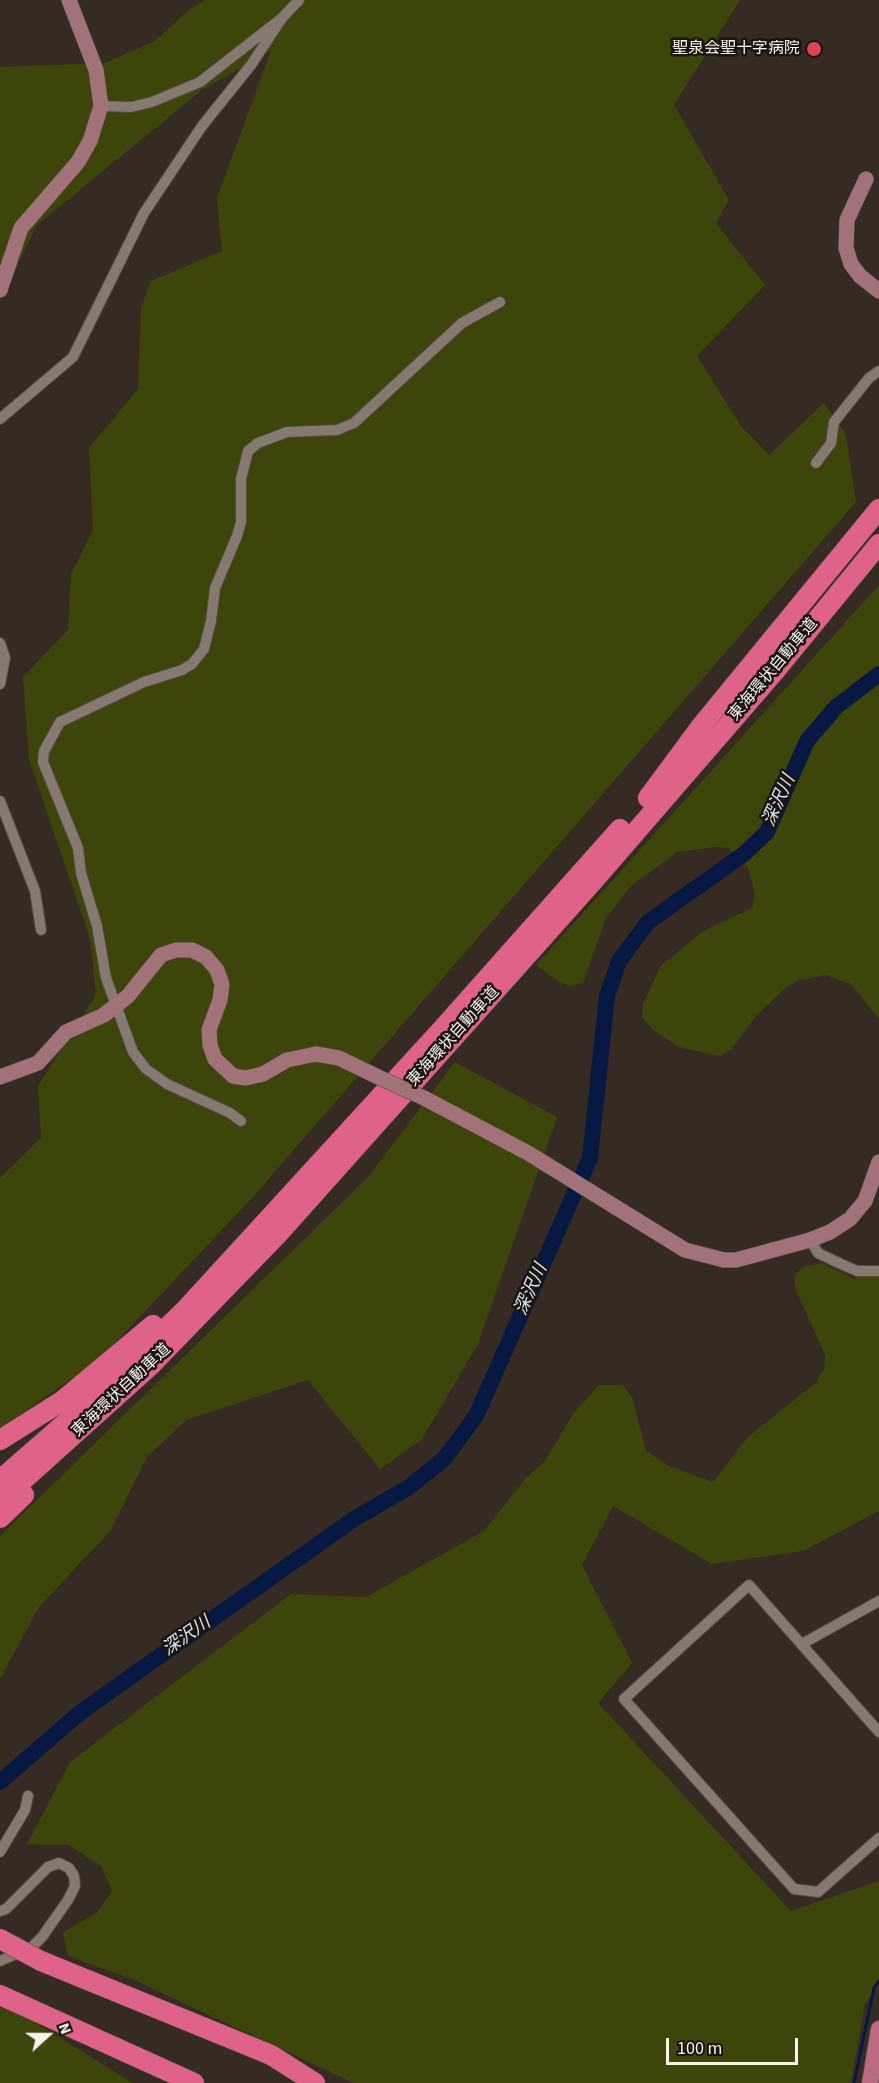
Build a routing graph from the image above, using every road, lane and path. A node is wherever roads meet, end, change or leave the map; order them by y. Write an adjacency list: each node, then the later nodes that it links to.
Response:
1 (69, 0): 4 (street)
2 (299, 0): 3 (street)
3 (282, 18): 4 (street); 10 (street)
4 (101, 106): 6 (street)
5 (866, 179): 7 (street)
6 (0, 290)
7 (879, 291)
8 (500, 302): 22 (street)
9 (879, 371): 11 (street)
10 (0, 419)
11 (816, 463)
12 (879, 509): 19 (highway)
13 (879, 534): 19 (highway, 東海環状自動車道)
14 (879, 544): 17 (highway, 東海環状自動車道)
15 (879, 565): 17 (highway)
16 (0, 643): 18 (street)
17 (775, 671): 29 (highway, 東海環状自動車道)
18 (0, 684)
19 (648, 798): 26 (highway, 東海環状自動車道)
20 (0, 801): 21 (street)
21 (41, 930)
22 (115, 1006): 23 (street); 24 (street); 27 (street, bridge)
23 (0, 1077)
24 (241, 1121)
25 (879, 1162): 27 (street)
26 (312, 1173): 30 (highway); 31 (highway, 東海環状自動車道)
27 (810, 1240): 28 (street)
28 (879, 1270)
29 (152, 1365): 32 (highway, 東海環状自動車道); 33 (highway)
30 (0, 1440)
31 (0, 1480)
32 (0, 1501)
33 (0, 1518)
34 (879, 1601): 35 (street)
35 (802, 1644): 36 (street); 38 (street)
36 (879, 1732)
37 (28, 1796): 39 (street)
38 (879, 1838)
39 (0, 1852)
40 (0, 1911): 43 (street)
41 (0, 1939): 44 (highway, bridge)
42 (0, 1946): 44 (highway, bridge)
43 (0, 1961)
44 (41, 1961): 50 (highway)
45 (0, 1995): 47 (highway)
46 (879, 2029): 51 (main road)
47 (80, 2030): 48 (highway); 49 (highway)
48 (194, 2083)
49 (211, 2083)
50 (315, 2083)
51 (870, 2083)

